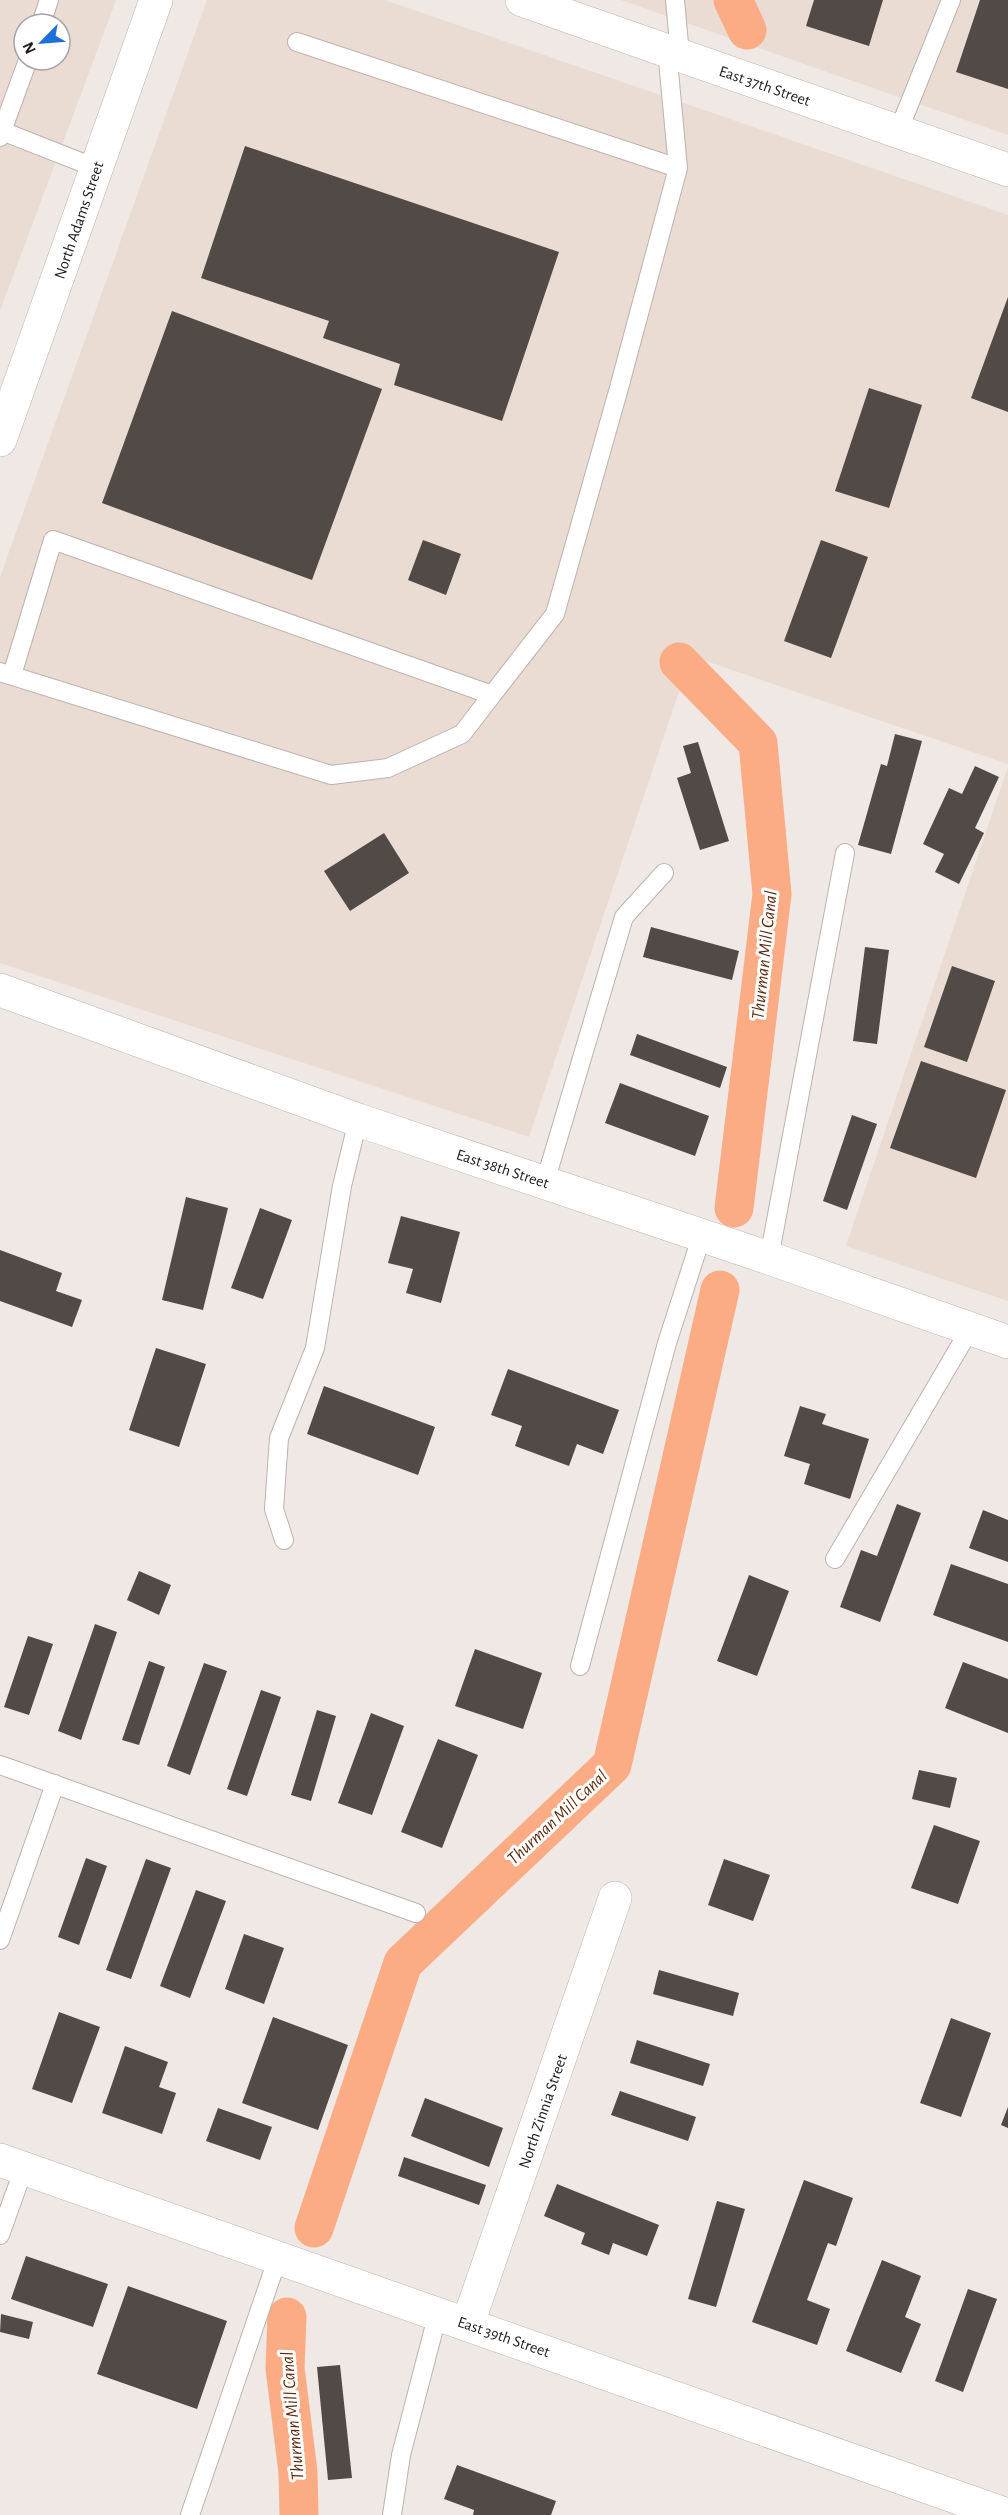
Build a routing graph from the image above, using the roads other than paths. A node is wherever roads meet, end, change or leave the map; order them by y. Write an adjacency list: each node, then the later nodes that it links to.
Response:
1 (156, 0): 11 (street, North Adams Street)
2 (522, 0): 5 (street, East 37th Street)
3 (675, 0): 7 (lane)
4 (951, 0): 9 (lane)
5 (578, 9): 7 (street, East 37th Street)
6 (297, 42): 12 (lane)
7 (673, 53): 9 (street, East 37th Street); 12 (lane)
8 (24, 72): 10 (lane)
9 (898, 132): 13 (street, East 37th Street)
10 (1, 133): 11 (lane)
11 (96, 168): 14 (street, North Adams Street)
12 (678, 168): 16 (lane)
13 (1008, 170)
14 (0, 440)
15 (6, 673): 16 (lane); 16 (lane)
16 (492, 695)
17 (845, 853): 23 (lane)
18 (664, 873): 21 (lane)
19 (0, 990): 20 (street, East 38th Street)
20 (358, 1120): 21 (street, East 38th Street); 26 (lane)
21 (545, 1182): 22 (street, East 38th Street)
22 (702, 1235): 23 (street, East 38th Street); 28 (lane)
23 (769, 1258): 24 (street, East 38th Street)
24 (970, 1329): 25 (street, East 38th Street); 27 (lane)
25 (1008, 1342)
26 (285, 1540)
27 (835, 1559)
28 (580, 1666)
29 (0, 1765): 30 (lane)
30 (55, 1784): 32 (lane); 33 (lane)
31 (615, 1898): 38 (street, North Zinnia Street)
32 (416, 1913)
33 (0, 1940)
34 (12, 2164): 35 (lane); 36 (street, East 39th Street)
35 (0, 2235)
36 (278, 2257): 37 (street, East 39th Street); 39 (lane)
37 (438, 2313): 38 (street, East 39th Street); 40 (lane)
38 (468, 2323): 41 (street, East 39th Street)
39 (190, 2515)
40 (392, 2515)
41 (1007, 2515)

